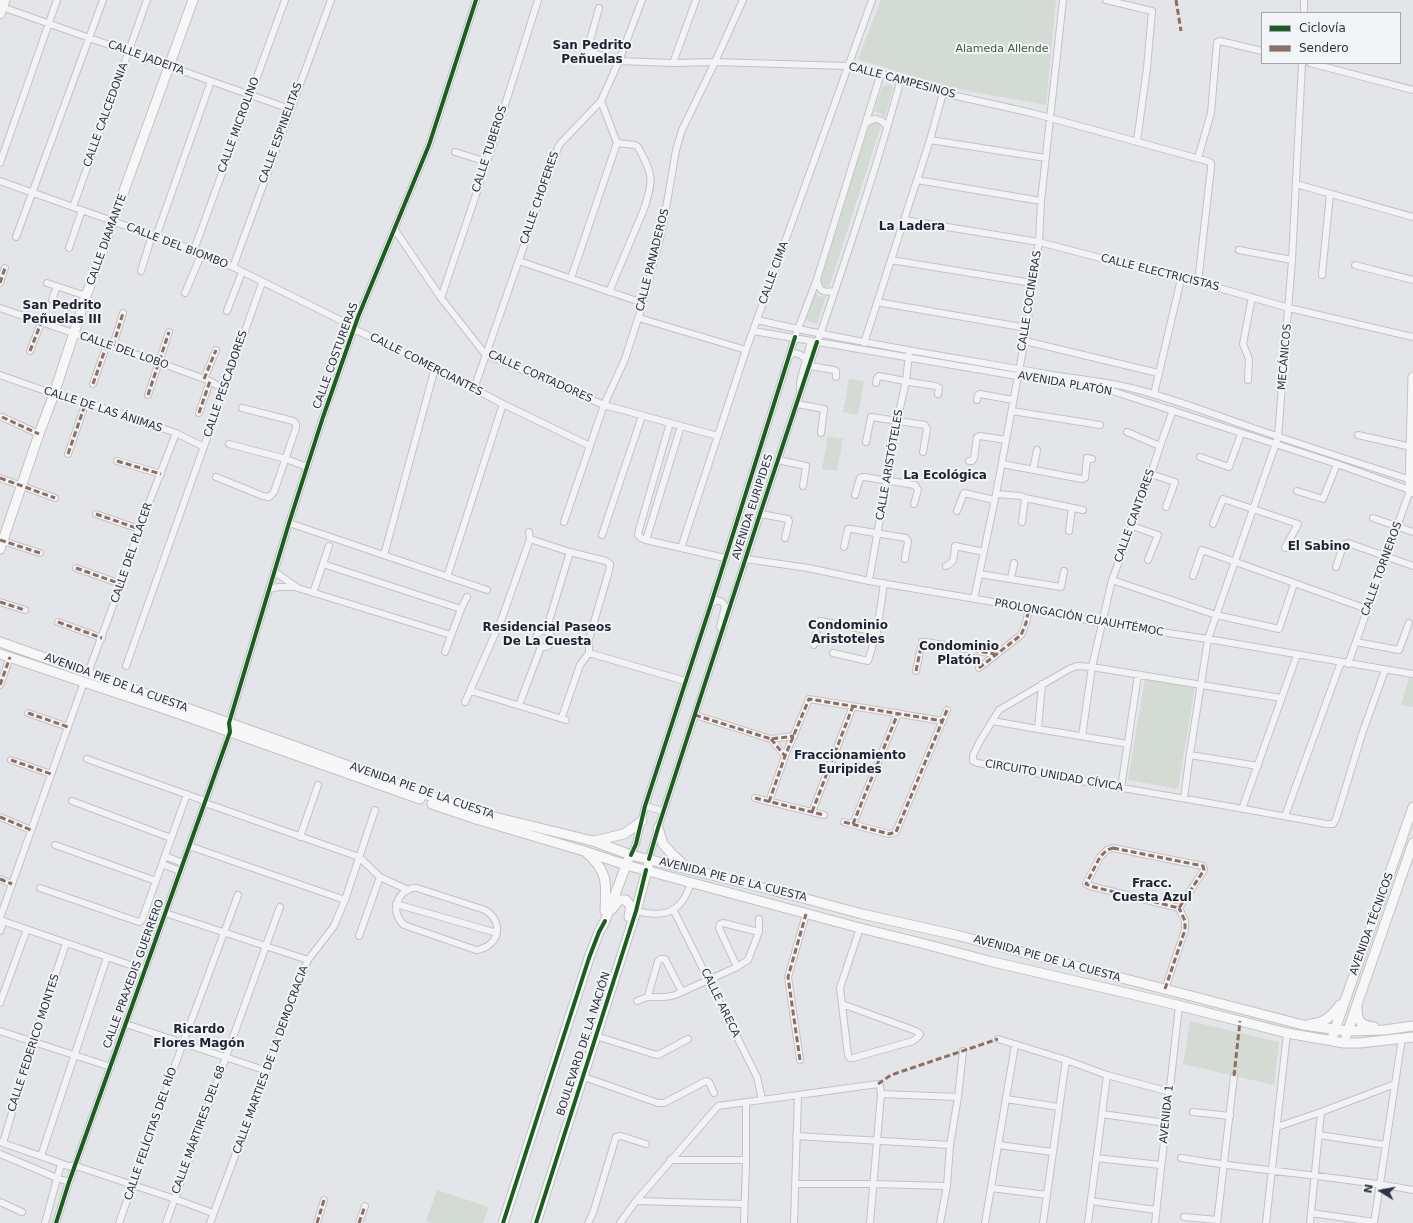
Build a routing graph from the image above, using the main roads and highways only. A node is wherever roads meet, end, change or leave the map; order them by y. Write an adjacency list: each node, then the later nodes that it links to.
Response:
1 (193, 0): 5 (main road, CALLE DIAMANTE)
2 (1413, 377): 3 (main road, CALLE TORNEROS)
3 (1412, 481): 4 (main road, CALLE TORNEROS)
4 (1411, 491)
5 (1, 543)
6 (0, 642): 8 (main road, AVENIDA PIE DE LA CUESTA)
7 (0, 654): 8 (main road, AVENIDA PIE DE LA CUESTA)
8 (230, 728): 13 (main road, AVENIDA PIE DE LA CUESTA); 15 (main road, AVENIDA PIE DE LA CUESTA)
9 (1413, 807): 12 (main road, AVENIDA TÉCNICOS)
10 (642, 821): 13 (main road)
11 (658, 828): 19 (main road)
12 (1402, 839): 14 (main road); 23 (main road, AVENIDA TÉCNICOS)
13 (593, 841): 16 (main road, AVENIDA PIE DE LA CUESTA)
14 (1413, 843): 24 (main road, AVENIDA TÉCNICOS)
15 (584, 851): 18 (main road, AVENIDA PIE DE LA CUESTA); 21 (main road)
16 (631, 855): 17 (main road, AVENIDA PIE DE LA CUESTA); 18 (main road, BOULEVARD DE LA NACIÓN)
17 (649, 859): 19 (main road, AVENIDA PIE DE LA CUESTA); 20 (main road, BOULEVARD DE LA NACIÓN)
18 (626, 865): 20 (main road, AVENIDA PIE DE LA CUESTA); 21 (main road, BOULEVARD DE LA NACIÓN)
19 (688, 869): 25 (main road, AVENIDA PIE DE LA CUESTA)
20 (646, 870): 22 (main road, BOULEVARD DE LA NACIÓN); 31 (main road, AVENIDA PIE DE LA CUESTA)
21 (605, 921): 22 (main road); 33 (main road, BOULEVARD DE LA NACIÓN)
22 (616, 973): 34 (main road, BOULEVARD DE LA NACIÓN)
23 (1346, 997): 25 (main road); 27 (main road, AVENIDA TÉCNICOS)
24 (1357, 1001): 28 (main road); 29 (main road, AVENIDA TÉCNICOS)
25 (1303, 1025): 27 (main road, AVENIDA PIE DE LA CUESTA)
26 (1413, 1026): 28 (main road, AVENIDA PIE DE LA CUESTA)
27 (1335, 1030): 29 (main road, AVENIDA PIE DE LA CUESTA); 31 (main road, AVENIDA TÉCNICOS)
28 (1385, 1030): 29 (main road, AVENIDA PIE DE LA CUESTA)
29 (1347, 1031): 32 (main road, AVENIDA TÉCNICOS)
30 (1413, 1037): 32 (main road, AVENIDA PIE DE LA CUESTA)
31 (1330, 1041): 32 (main road, AVENIDA PIE DE LA CUESTA)
32 (1344, 1043)
33 (503, 1223)
34 (536, 1223)

